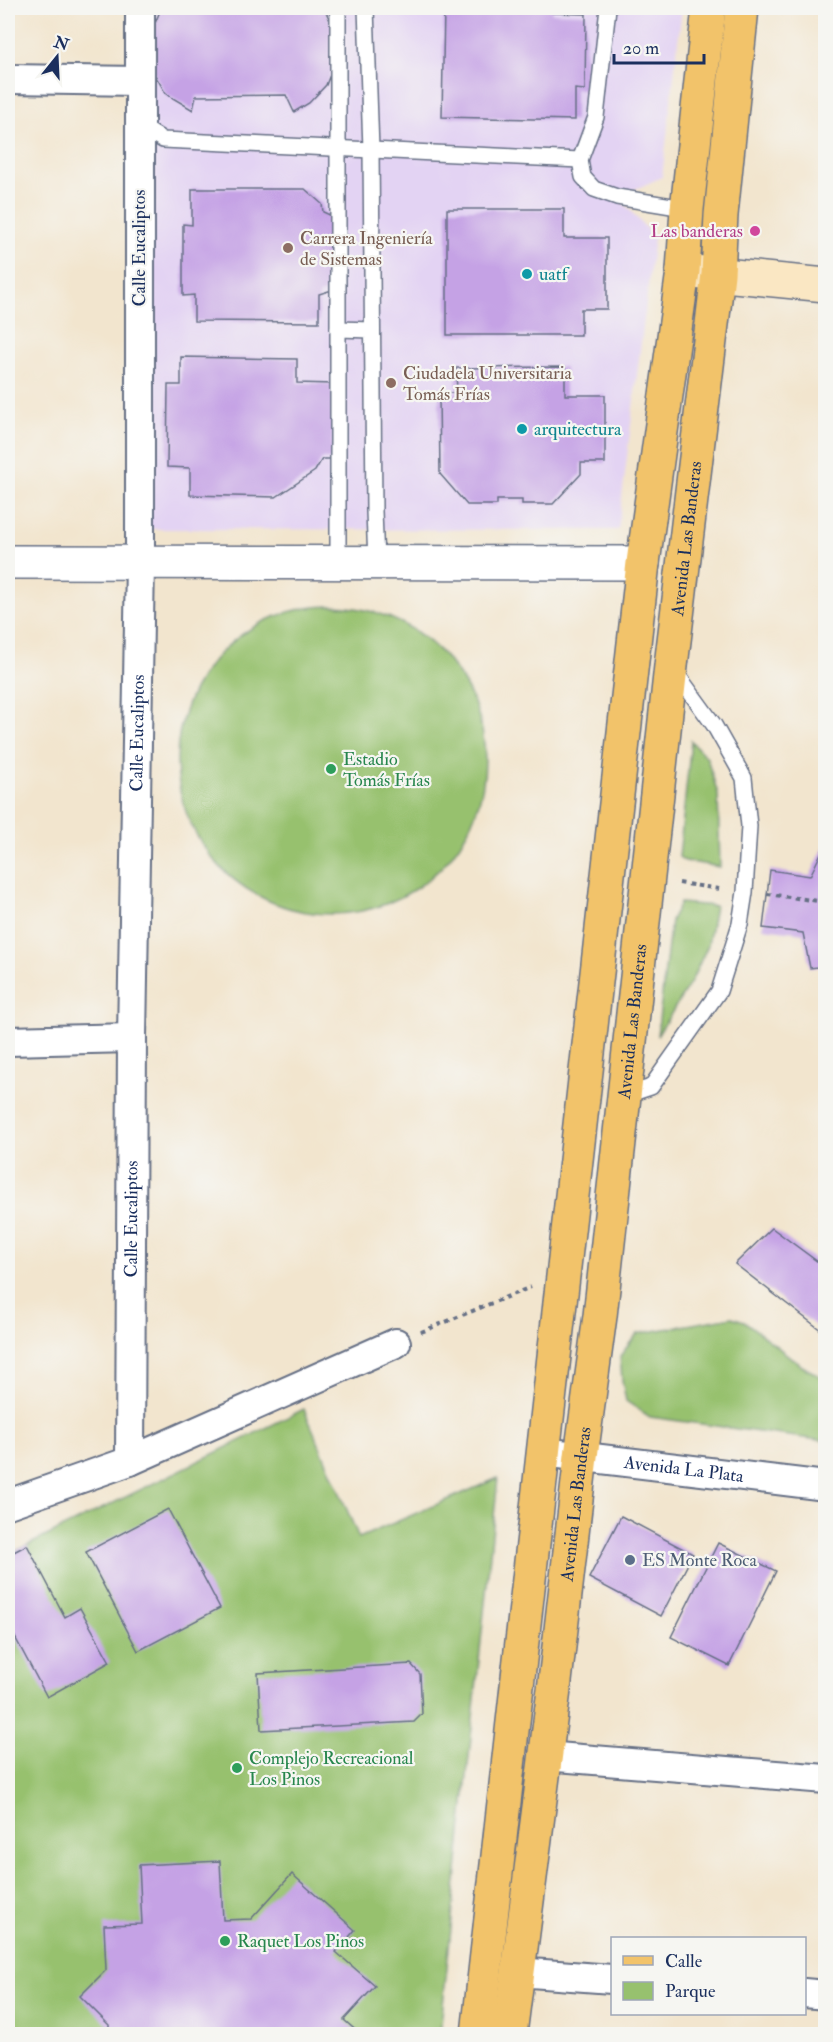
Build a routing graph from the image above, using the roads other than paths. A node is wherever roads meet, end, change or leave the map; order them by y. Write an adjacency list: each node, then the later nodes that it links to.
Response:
1 (140, 8): 8 (street, Calle Eucaliptos)
2 (338, 8): 10 (lane)
3 (366, 8): 11 (lane)
4 (608, 8): 12 (lane)
5 (709, 8): 13 (main road, Avenida Las Banderas)
6 (742, 8): 14 (main road, Avenida Las Banderas)
7 (8, 79): 8 (street)
8 (139, 81): 9 (street, Calle Eucaliptos)
9 (139, 125): 10 (lane); 21 (street, Calle Eucaliptos)
10 (339, 148): 11 (lane); 18 (lane)
11 (371, 149): 12 (lane); 19 (lane)
12 (580, 159): 13 (lane)
13 (687, 209): 14 (lane); 15 (main road, Avenida Las Banderas)
14 (721, 215): 16 (main road, Avenida Las Banderas)
15 (683, 271): 16 (main road); 24 (main road, Avenida Las Banderas)
16 (718, 274): 17 (main road); 25 (main road, Avenida Las Banderas)
17 (825, 285)
18 (338, 329): 19 (lane); 23 (lane)
19 (372, 330): 22 (lane)
20 (8, 562): 21 (street)
21 (140, 562): 23 (street); 26 (street, Calle Eucaliptos)
22 (376, 562): 23 (street); 24 (street)
23 (338, 563)
24 (643, 563): 30 (main road, Avenida Las Banderas)
25 (671, 666): 28 (main road, Avenida Las Banderas); 28 (lane)
26 (132, 1038): 27 (street); 32 (street, Calle Eucaliptos)
27 (8, 1041)
28 (624, 1096): 31 (main road, Avenida Las Banderas)
29 (396, 1343): 32 (street)
30 (543, 1452): 31 (street, Avenida La Plata); 41 (main road, Avenida Las Banderas)
31 (581, 1456): 33 (street, Avenida La Plata); 35 (main road, Avenida Las Banderas)
32 (130, 1461): 34 (street)
33 (825, 1486)
34 (8, 1504)
35 (545, 1756): 36 (street); 37 (main road, Avenida Las Banderas)
36 (825, 1779)
37 (517, 1972): 38 (street); 42 (main road, Avenida Las Banderas)
38 (611, 1979)
39 (806, 1994): 40 (street)
40 (825, 1995)
41 (478, 2034)
42 (510, 2034)

